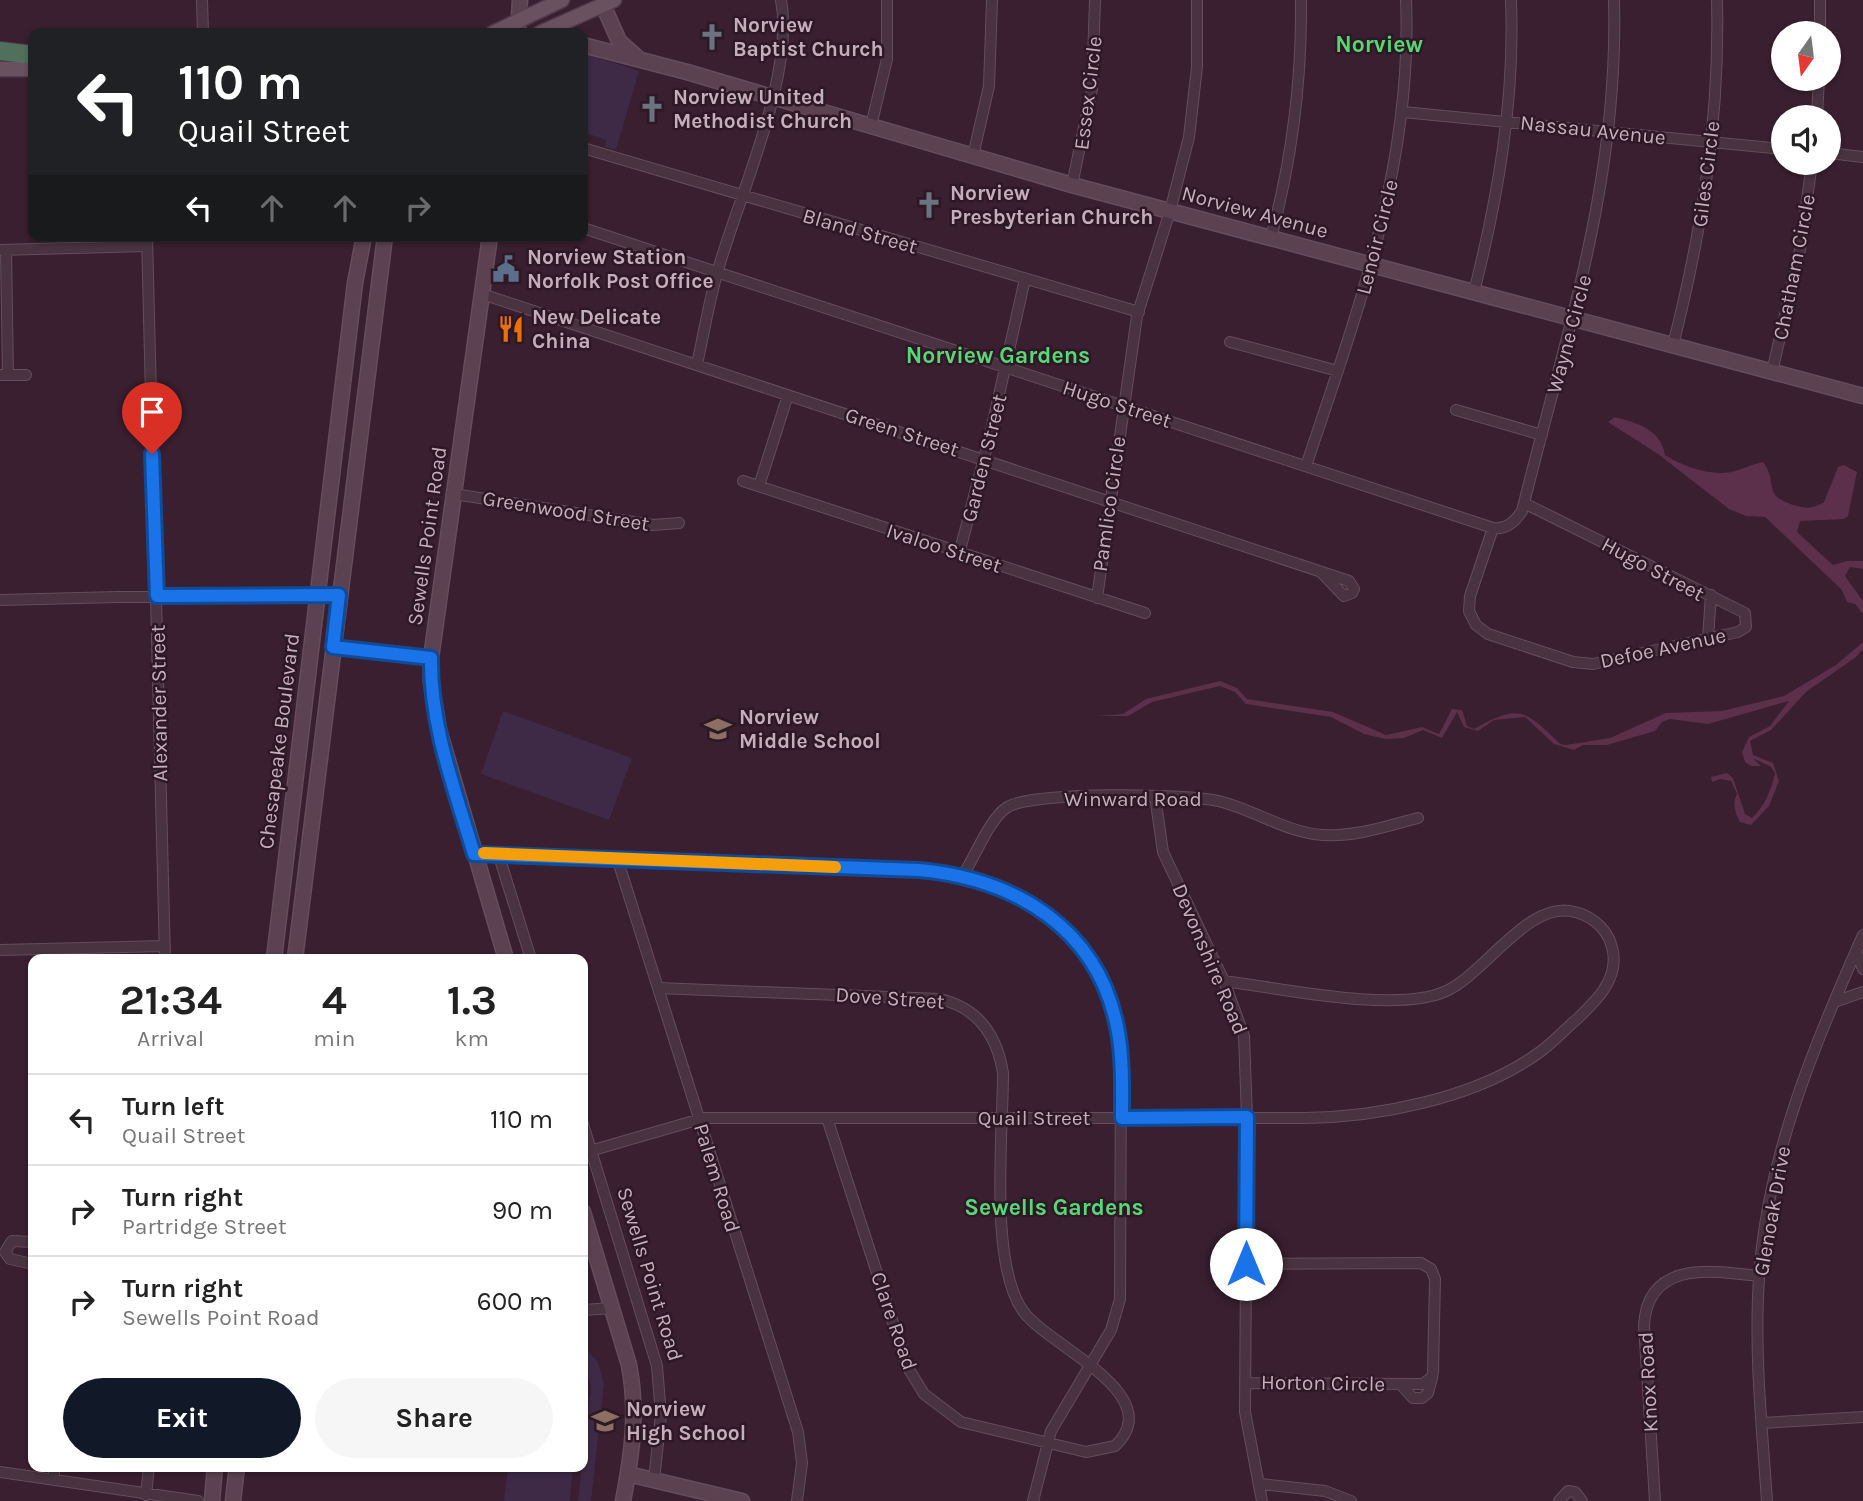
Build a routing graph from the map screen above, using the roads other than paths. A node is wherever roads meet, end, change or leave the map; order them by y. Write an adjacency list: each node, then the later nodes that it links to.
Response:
1 (202, 0): 18 (street)
2 (520, 0): 17 (main road)
3 (562, 0): 17 (main road)
4 (781, 0): 28 (street)
5 (887, 0): 31 (street)
6 (992, 0): 37 (street)
7 (1095, 0): 40 (street, Essex Circle)
8 (1197, 0): 42 (street, Pamlico Circle)
9 (1301, 0): 44 (street)
10 (1406, 0): 29 (street, Lenoir Circle)
11 (1511, 0): 30 (street)
12 (1614, 0): 32 (street, Wayne Circle)
13 (1717, 0): 33 (street, Giles Circle)
14 (1820, 0): 16 (street)
15 (608, 2): 19 (main road); 25 (main road)
16 (1820, 21)
17 (518, 27)
18 (202, 28)
19 (553, 28)
20 (588, 46): 25 (main road, Norview Avenue)
21 (0, 51): 22 (highway)
22 (28, 55)
23 (28, 56): 24 (main road)
24 (0, 58)
25 (639, 59): 28 (main road, Norview Avenue)
26 (0, 69): 27 (main road)
27 (28, 69)
28 (772, 97): 31 (main road, Norview Avenue); 41 (street)
29 (1403, 112): 30 (street, Nassau Avenue); 53 (street, Lenoir Circle)
30 (1507, 121): 32 (street, Nassau Avenue); 56 (street)
31 (872, 126): 37 (main road, Norview Avenue)
32 (1609, 132): 33 (street, Nassau Avenue); 59 (street, Wayne Circle)
33 (1712, 142): 34 (street, Nassau Avenue); 61 (street, Giles Circle)
34 (1771, 148)
35 (588, 150): 41 (street, Bland Street)
36 (1841, 154): 38 (street)
37 (973, 156): 40 (main road, Norview Avenue)
38 (1863, 157)
39 (1810, 175): 65 (street, Chatham Circle)
40 (1072, 185): 42 (main road, Norview Avenue)
41 (741, 196): 54 (street); 55 (street, Bland Street)
42 (1170, 211): 44 (main road, Norview Avenue); 58 (street, Pamlico Circle)
43 (588, 230): 54 (street, Hugo Street)
44 (1271, 238): 53 (main road, Norview Avenue)
45 (131, 242): 50 (street)
46 (147, 242): 87 (street, Alexander Street)
47 (363, 242): 51 (main road, Chesapeake Boulevard)
48 (384, 242): 52 (main road, Chesapeake Boulevard)
49 (489, 242): 57 (main road, Sewells Point Road)
50 (3, 250): 67 (street)
51 (360, 253): 52 (main road); 84 (main road, Chesapeake Boulevard)
52 (381, 255): 85 (main road, Chesapeake Boulevard)
53 (1373, 265): 56 (main road, Norview Avenue); 64 (street, Lenoir Circle)
54 (717, 272): 62 (street); 63 (street, Hugo Street)
55 (1025, 279): 58 (street, Bland Street); 63 (street, Garden Street)
56 (1474, 292): 59 (main road, Norview Avenue)
57 (482, 293): 62 (street, Green Street); 77 (main road, Sewells Point Road)
58 (1139, 312): 70 (street, Pamlico Circle)
59 (1572, 319): 61 (main road, Norview Avenue); 72 (street, Wayne Circle)
60 (1230, 342): 64 (street)
61 (1673, 345): 65 (main road, Norview Avenue)
62 (697, 364): 68 (street, Green Street)
63 (1006, 368): 70 (street, Hugo Street); 73 (street, Garden Street)
64 (1338, 371): 74 (street, Lenoir Circle)
65 (1772, 372): 69 (main road, Norview Avenue)
66 (26, 374): 67 (street)
67 (4, 375)
68 (788, 395): 73 (street, Green Street); 76 (street)
69 (1863, 396)
70 (1122, 406): 74 (street, Hugo Street); 78 (street, Pamlico Circle)
71 (1456, 410): 72 (street)
72 (1542, 436): 79 (street, Wayne Circle)
73 (984, 460): 78 (street, Green Street); 82 (street, Garden Street)
74 (1306, 466): 81 (street, Hugo Street)
75 (743, 481): 76 (street, Ivaloo Street)
76 (759, 486): 82 (street, Ivaloo Street)
77 (454, 494): 80 (street, Greenwood Street); 93 (main road, Sewells Point Road)
78 (1110, 500): 83 (street, Green Street); 88 (street, Pamlico Circle)
79 (1524, 503): 81 (street, Wayne Circle); 86 (street, Hugo Street)
80 (678, 523)
81 (1493, 528): 91 (street, Defoe Avenue)
82 (960, 554): 88 (street, Ivaloo Street)
83 (1321, 572)
84 (318, 594): 85 (street); 87 (street); 105 (main road, Chesapeake Boulevard)
85 (339, 595): 92 (main road, Chesapeake Boulevard)
86 (1712, 595): 91 (street, Hugo Street); 91 (street, Defoe Avenue)
87 (157, 596): 89 (street); 101 (street, Alexander Street)
88 (1097, 598): 90 (street, Ivaloo Street)
89 (0, 600)
90 (1145, 613)
91 (1708, 638)
92 (333, 647): 93 (street); 106 (main road, Chesapeake Boulevard)
93 (431, 658): 97 (main road, Sewells Point Road)
94 (1154, 796): 95 (street, Winward Road); 99 (street, Winward Road); 110 (street, Devonshire Road)
95 (1418, 818)
96 (498, 853): 97 (street); 98 (street); 108 (street)
97 (474, 854): 107 (main road, Sewells Point Road)
98 (617, 858): 99 (street); 111 (street, Palem Road)
99 (963, 875): 118 (street)
100 (1863, 935): 103 (street, Glenoak Drive)
101 (165, 946): 102 (street); 104 (street, Alexander Street)
102 (0, 950)
103 (1856, 951): 109 (street); 113 (street, Glenoak Drive)
104 (166, 954)
105 (275, 954)
106 (296, 954)
107 (504, 954)
108 (529, 954)
109 (1863, 969)
110 (1224, 981): 114 (street, Devonshire Road); 114 (street, Quail Street)
111 (659, 988): 115 (street, Palem Road); 117 (street, Dove Street)
112 (1863, 992): 113 (street)
113 (1834, 1002): 125 (street, Glenoak Drive)
114 (1247, 1117): 118 (street, Quail Street); 124 (street, Devonshire Road)
115 (699, 1118): 116 (street, Quail Street); 119 (street, Quail Street); 148 (street, Palem Road)
116 (827, 1118): 117 (street, Quail Street); 132 (street, Clare Road)
117 (1003, 1118): 118 (street, Quail Street); 128 (street, Dove Street)
118 (1122, 1118): 128 (street)
119 (588, 1151)
120 (588, 1154): 140 (street, Sewells Point Road)
121 (588, 1229): 126 (main road)
122 (28, 1242): 123 (street)
123 (28, 1263)
124 (1246, 1264): 129 (street, Devonshire Road); 129 (street, Horton Circle)
125 (1759, 1276): 131 (street, Glenoak Drive); 154 (street, Knox Road)
126 (612, 1308): 127 (street); 138 (main road)
127 (588, 1310)
128 (1090, 1367): 132 (street); 132 (street, Clare Road)
129 (1245, 1383): 141 (street, Devonshire Road)
130 (1863, 1417): 131 (street)
131 (1762, 1423): 155 (street, Glenoak Drive)
132 (1045, 1444): 149 (street)
133 (0, 1472): 139 (street)
134 (54, 1472): 139 (street)
135 (148, 1472): 142 (street)
136 (214, 1472): 144 (main road)
137 (236, 1472): 145 (main road)
138 (628, 1474): 140 (main road); 146 (main road)
139 (53, 1480): 142 (street)
140 (654, 1480): 147 (main road)
141 (1261, 1484): 150 (street, Devonshire Road); 151 (street)
142 (146, 1495): 143 (street)
143 (198, 1501)
144 (212, 1501)
145 (233, 1501)
146 (623, 1501)
147 (742, 1501)
148 (797, 1501)
149 (1033, 1501)
150 (1262, 1501)
151 (1351, 1501)
152 (1559, 1501): 153 (street)
153 (1582, 1501)
154 (1655, 1501)
155 (1767, 1501)

